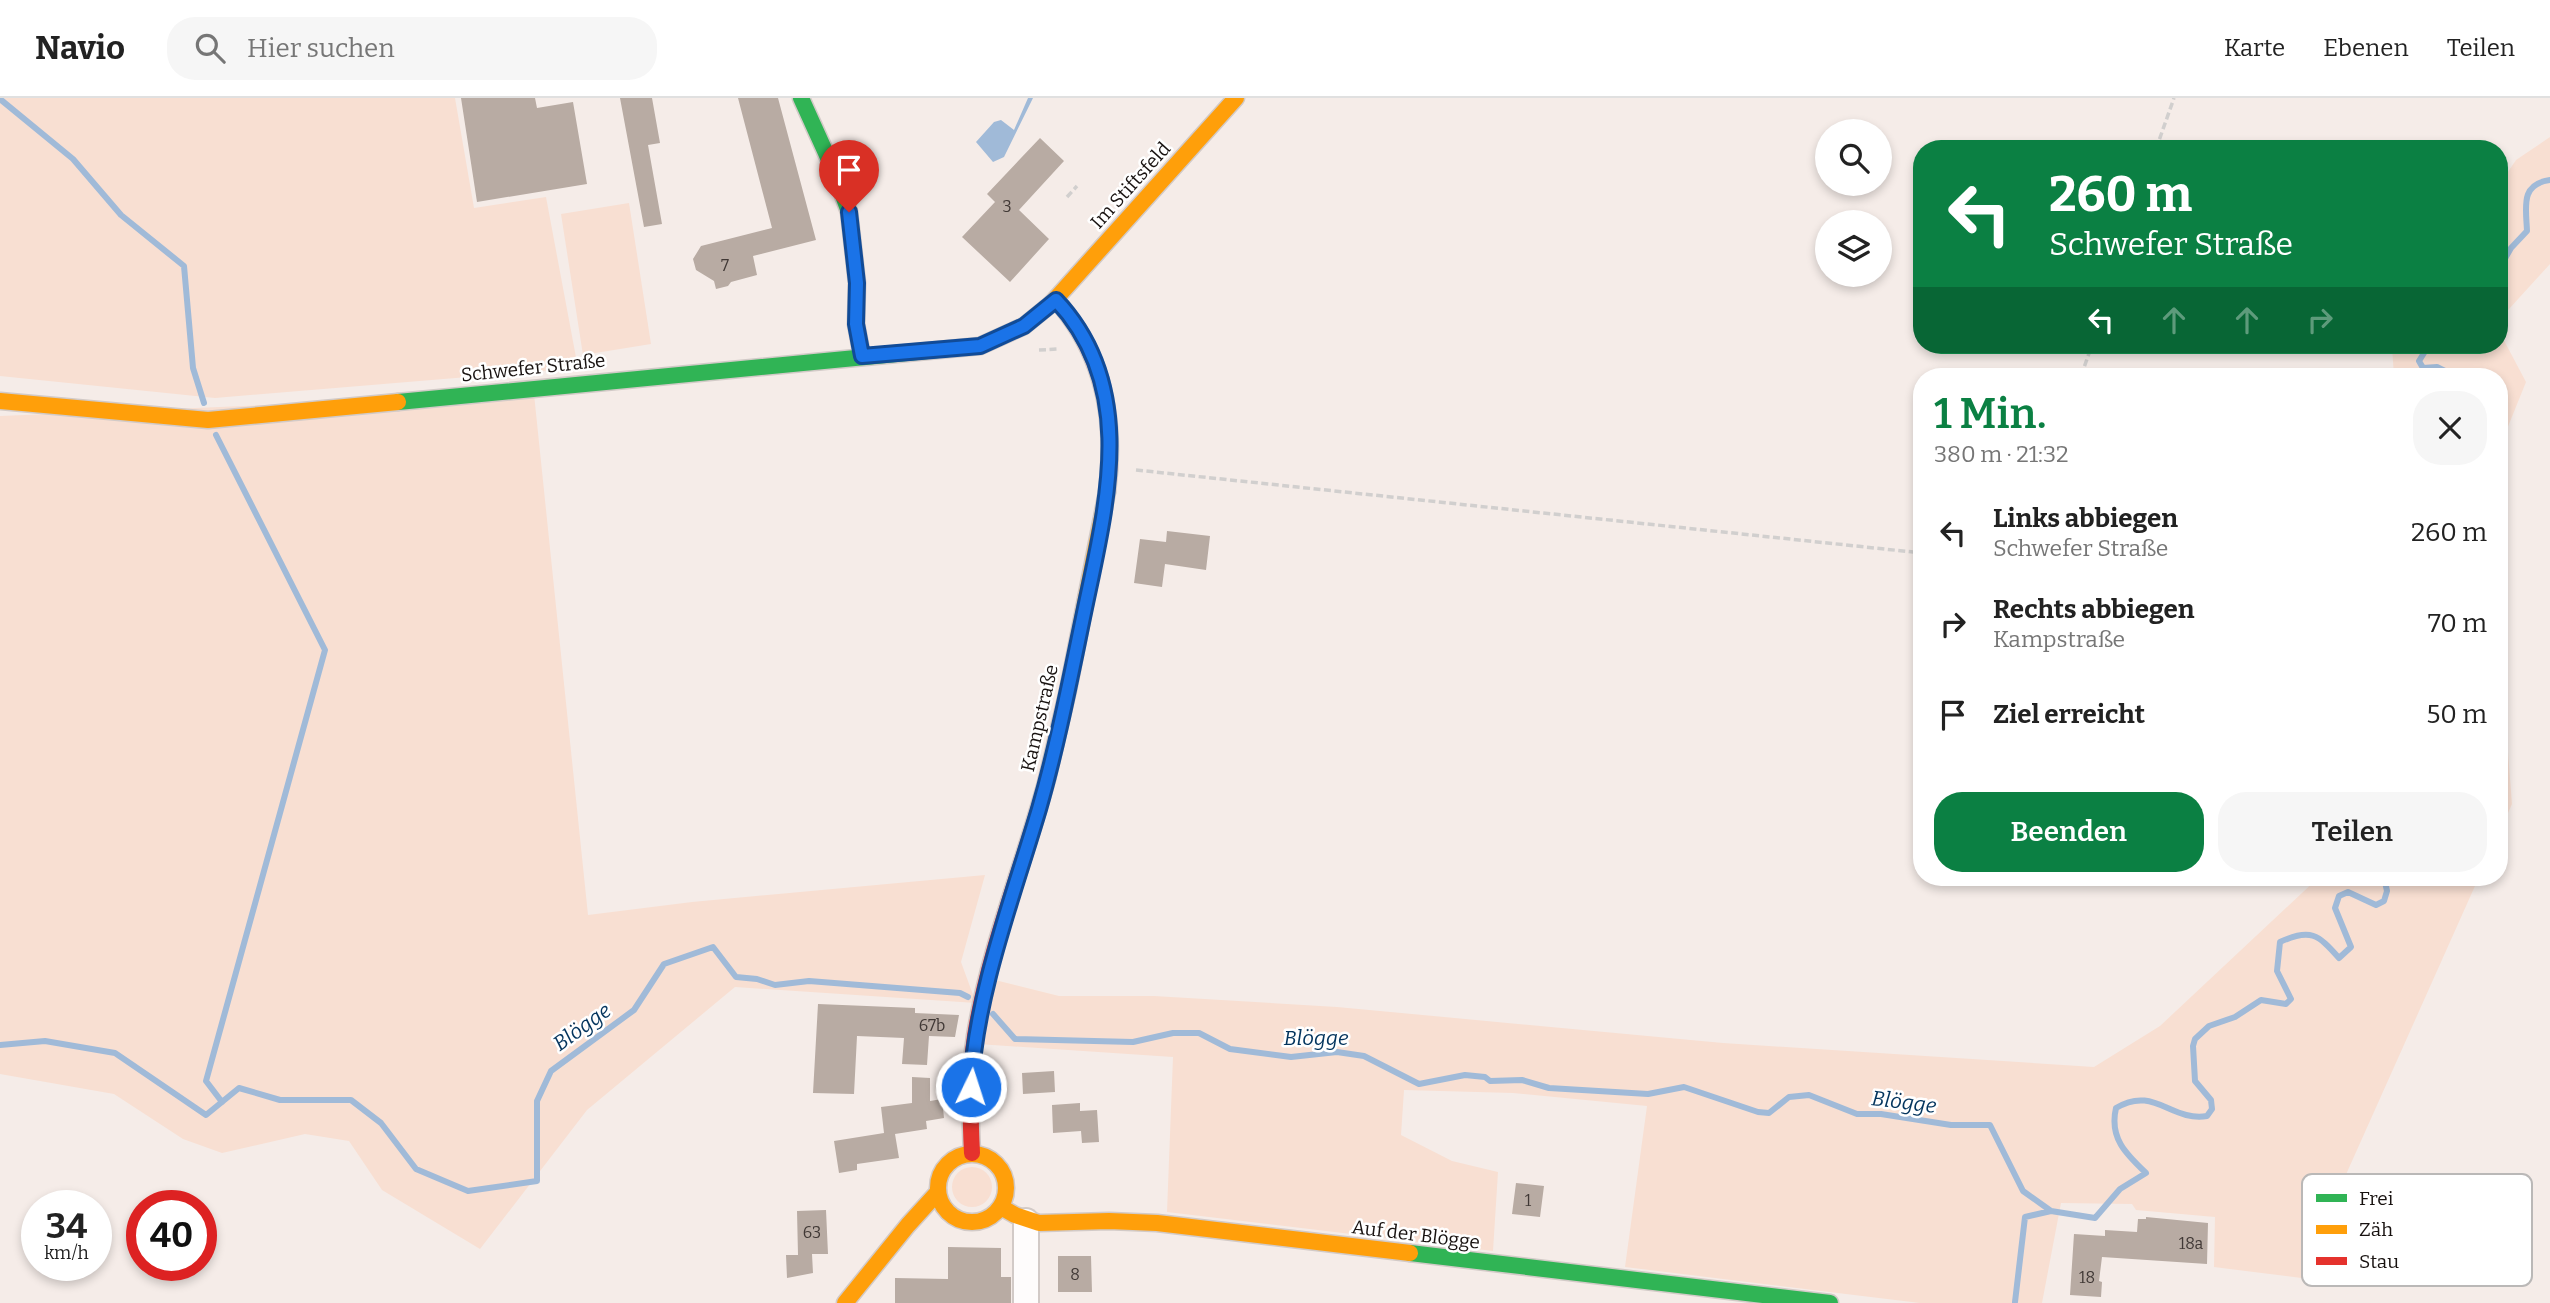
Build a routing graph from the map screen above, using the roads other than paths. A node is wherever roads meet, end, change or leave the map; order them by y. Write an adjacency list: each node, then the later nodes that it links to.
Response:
1 (801, 98): 4 (street)
2 (1236, 98): 3 (street, Im Stiftsfeld)
3 (1056, 300): 4 (street, Schwefer Straße); 6 (street, Kampstraße)
4 (862, 356): 5 (street, Schwefer Straße)
5 (0, 401)
6 (972, 1153): 7 (street); 8 (street)
7 (938, 1192): 9 (street); 11 (street)
8 (1001, 1207): 9 (street); 10 (street, Auf der Blögge)
9 (952, 1216): 11 (street)
10 (1026, 1221): 13 (street); 14 (street, Auf der Blögge)
11 (908, 1225): 12 (street)
12 (845, 1303)
13 (1026, 1303)
14 (1830, 1303)

